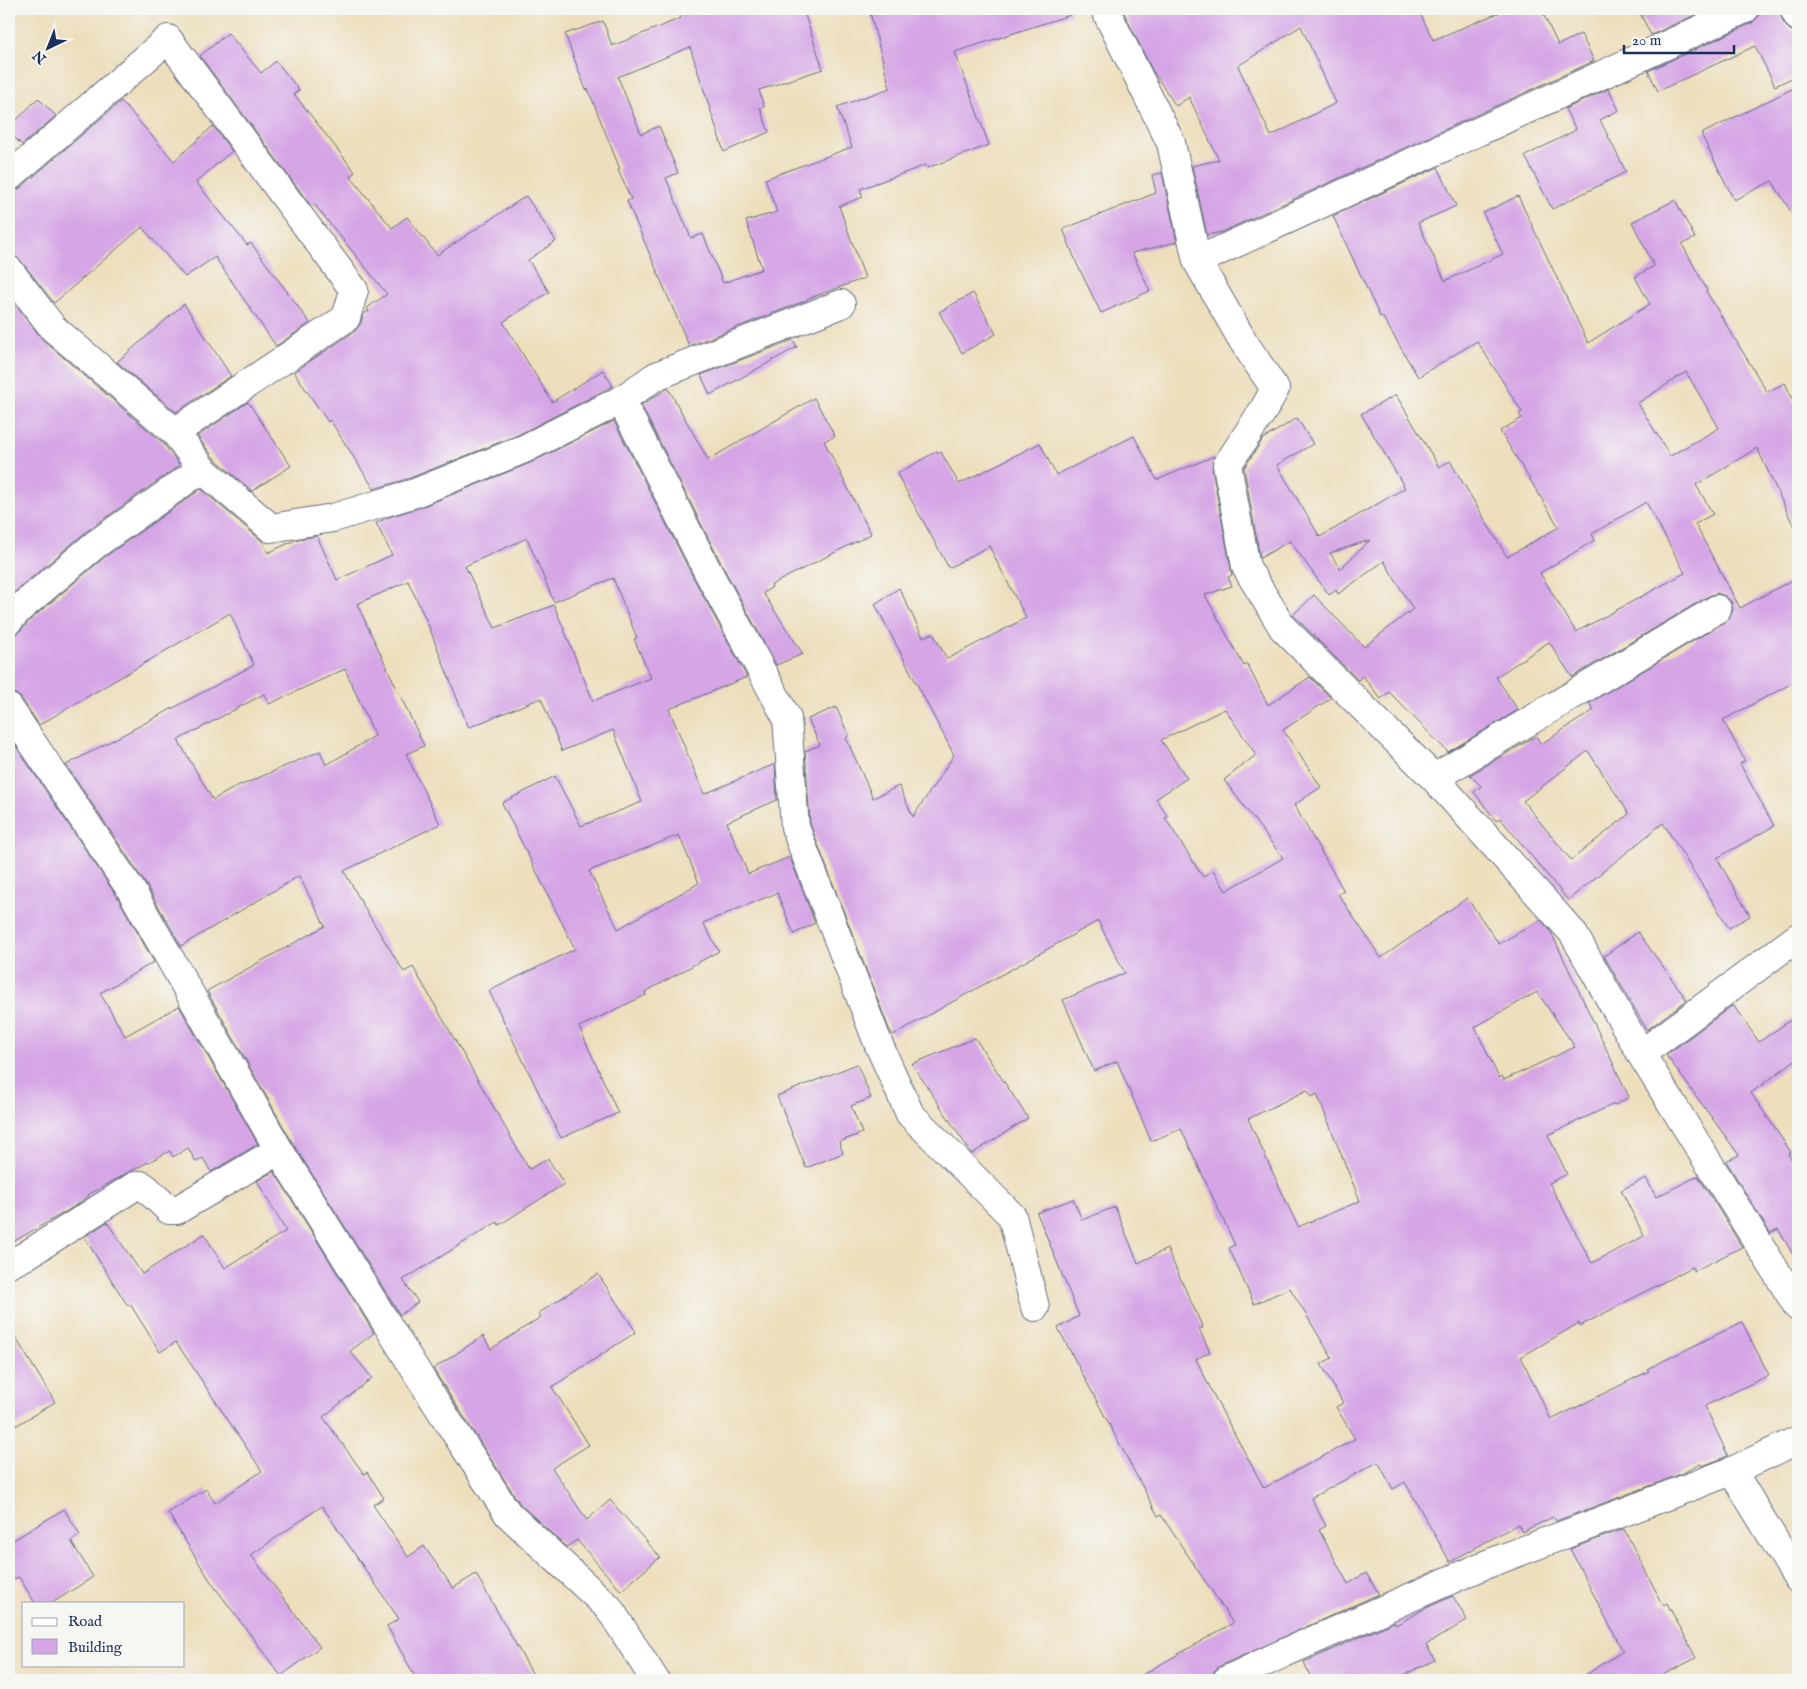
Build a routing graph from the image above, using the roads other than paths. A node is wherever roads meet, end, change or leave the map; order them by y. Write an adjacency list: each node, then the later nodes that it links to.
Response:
1 (1105, 9): 6 (street)
2 (1744, 9): 6 (street)
3 (1794, 9): 4 (street)
4 (1798, 17)
5 (9, 178): 10 (street)
6 (1197, 261): 15 (street)
7 (9, 270): 10 (street)
8 (841, 304): 9 (street)
9 (621, 400): 11 (street); 20 (street)
10 (175, 432): 11 (street)
11 (202, 469): 13 (street)
12 (1717, 609): 15 (street)
13 (9, 620)
14 (9, 708): 18 (street)
15 (1434, 778): 17 (street)
16 (1798, 937): 17 (street)
17 (1641, 1054): 21 (street)
18 (279, 1150): 19 (street); 25 (street)
19 (9, 1264)
20 (1035, 1307)
21 (1798, 1307)
22 (1798, 1440): 23 (street)
23 (1732, 1471): 24 (street); 26 (street)
24 (1798, 1579)
25 (654, 1680)
26 (1226, 1680)

